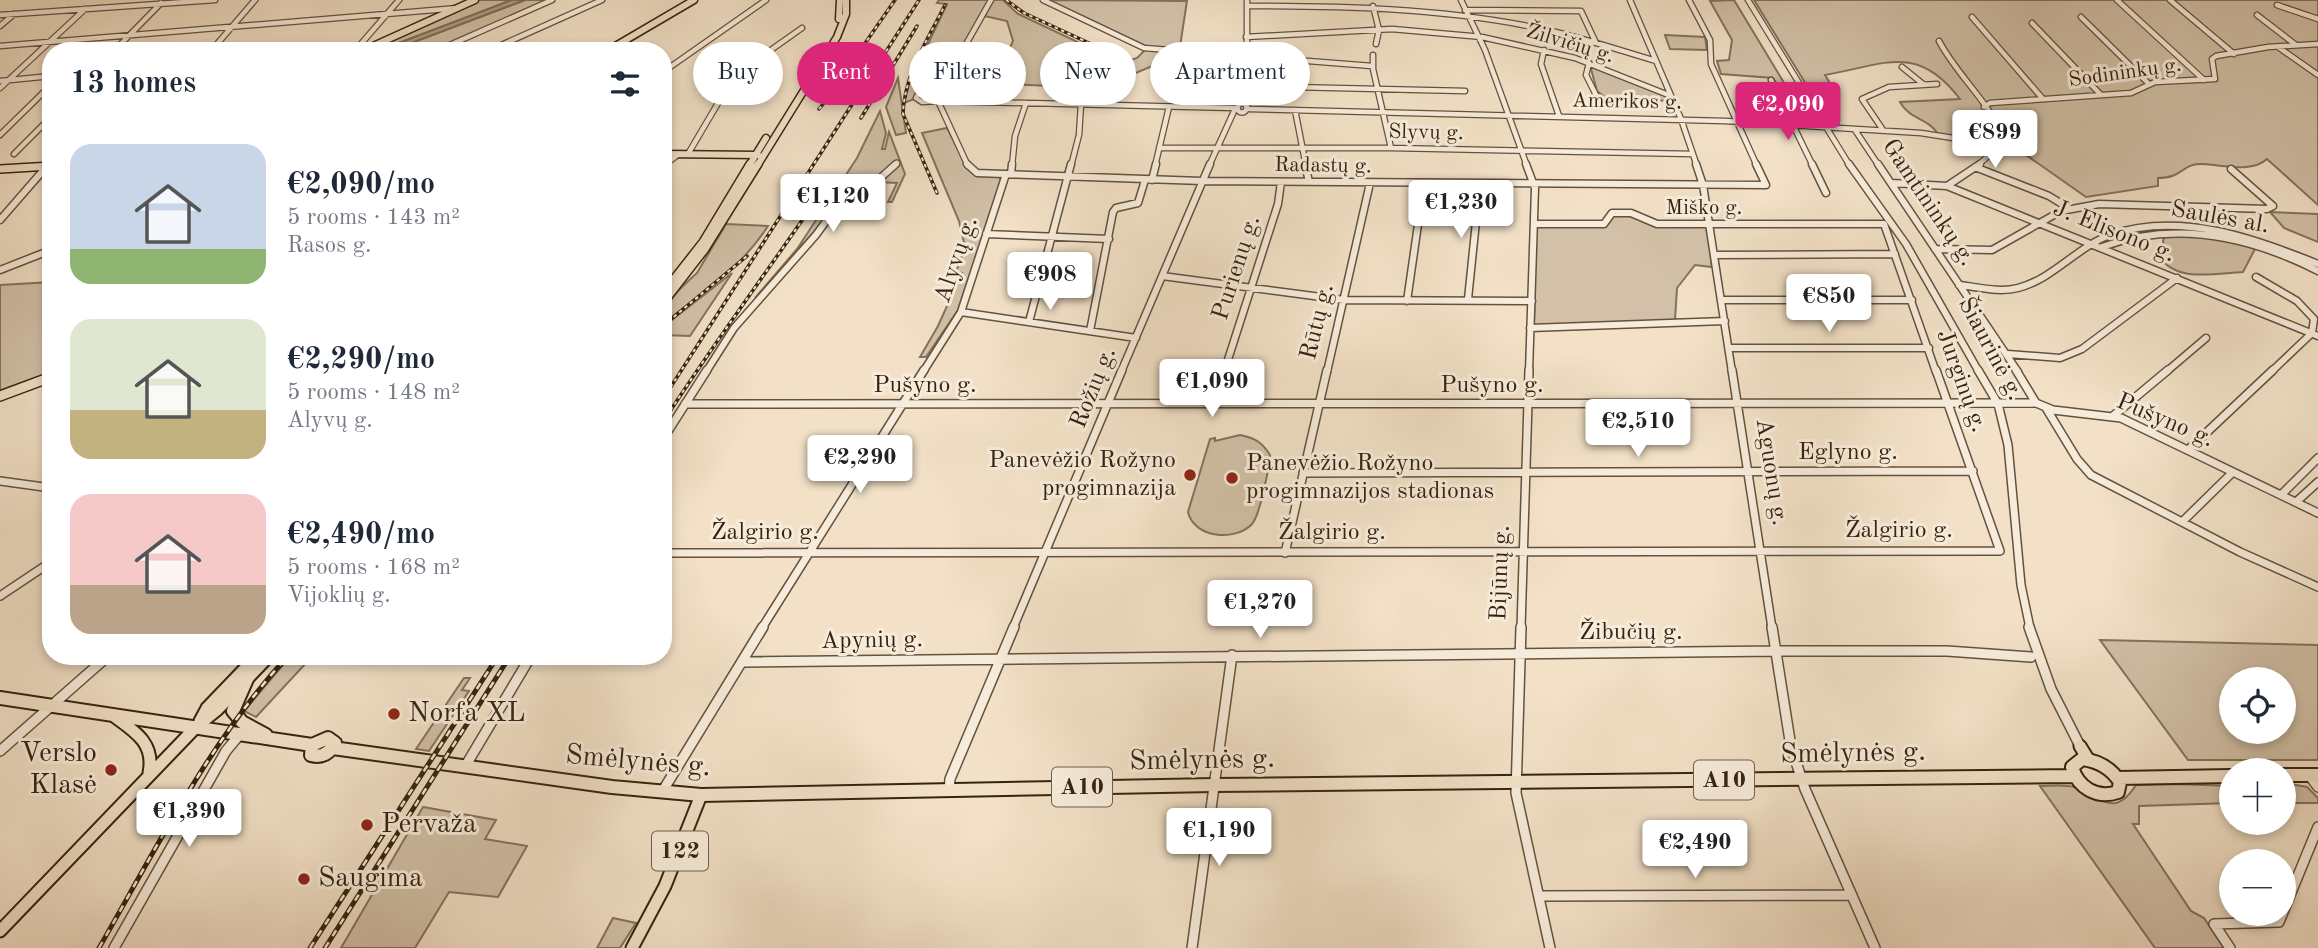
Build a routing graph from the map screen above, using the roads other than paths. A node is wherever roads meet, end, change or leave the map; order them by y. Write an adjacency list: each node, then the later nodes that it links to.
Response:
1 (215, 0): 20 (street)
2 (255, 0): 35 (street)
3 (398, 0): 26 (street)
4 (475, 0): 24 (main road)
5 (552, 0): 48 (street)
6 (601, 0): 49 (street)
7 (694, 0): 50 (main road)
8 (701, 0): 51 (main road)
9 (766, 0): 71 (street)
10 (840, 0): 52 (main road)
11 (846, 0): 53 (main road)
12 (991, 0): 54 (street)
13 (1043, 0): 63 (street)
14 (1461, 0): 27 (street, Bijūnų g.)
15 (1630, 0): 68 (street, Aguonų g.)
16 (1689, 0): 111 (street)
17 (1748, 0): 114 (street, Šiaurinė g.)
18 (2117, 0): 78 (street)
19 (2170, 0): 66 (street)
20 (162, 2): 25 (street); 39 (street)
21 (1247, 3): 23 (street); 40 (street)
22 (2277, 5): 33 (street)
23 (1373, 6): 27 (street); 38 (street)
24 (458, 8): 26 (street); 47 (main road)
25 (85, 9): 28 (street); 43 (street)
26 (388, 12): 35 (street); 46 (street)
27 (1467, 13): 41 (street, Bijūnų g.); 57 (street); 57 (street)
28 (14, 14): 30 (street); 36 (street)
29 (2257, 15): 61 (street)
30 (0, 17)
31 (1972, 17): 91 (street)
32 (2081, 17): 82 (street)
33 (2318, 19)
34 (2032, 23): 88 (street)
35 (233, 25): 39 (street); 45 (street)
36 (0, 26)
37 (802, 28): 127 (street)
38 (1379, 30): 40 (street, Žilvičių g.); 41 (street, Žilvičių g.); 58 (street)
39 (130, 35): 43 (street); 44 (street)
40 (1247, 37): 55 (street)
41 (1480, 37): 65 (street, Žilvičių g.); 107 (street, Bijūnų g.)
42 (1939, 41): 102 (street)
43 (51, 42)
44 (123, 42)
45 (219, 42)
46 (363, 42)
47 (382, 42)
48 (456, 42)
49 (508, 42)
50 (622, 42)
51 (630, 42)
52 (828, 42)
53 (831, 42)
54 (967, 42)
55 (1247, 42)
56 (42, 43): 60 (street)
57 (1596, 43): 68 (street)
58 (1376, 44)
59 (2318, 44): 61 (street)
60 (0, 46)
61 (2296, 46): 62 (street)
62 (2278, 47): 66 (street); 74 (street)
63 (1150, 49)
64 (42, 50): 76 (street)
65 (1544, 50): 70 (street, Žilvičių g.); 108 (street)
66 (2234, 54): 78 (street, Sodininkų g.)
67 (1373, 55): 72 (street)
68 (1656, 61): 90 (street, Aguonų g.)
69 (1310, 63): 72 (street)
70 (1589, 63): 90 (street, Žilvičių g.); 92 (street)
71 (672, 66)
72 (1372, 67): 85 (street)
73 (1902, 67): 80 (street)
74 (2318, 75)
75 (42, 77): 76 (street)
76 (9, 80): 79 (street); 84 (street)
77 (1771, 80): 113 (street)
78 (2204, 80): 82 (street, Sodininkų g.)
79 (0, 81)
80 (1924, 84): 81 (street); 116 (street)
81 (1937, 84)
82 (2149, 84): 88 (street, Sodininkų g.)
83 (1310, 87): 85 (street)
84 (0, 88)
85 (1378, 89): 86 (street); 106 (street)
86 (1465, 91)
87 (42, 94): 117 (street)
88 (2101, 95): 91 (street, Sodininkų g.)
89 (797, 96): 129 (main road)
90 (1671, 96): 110 (street, Aguonų g.)
91 (2043, 99): 102 (street, Sodininkų g.)
92 (1599, 101)
93 (1026, 103): 94 (street)
94 (1040, 103)
95 (940, 105): 137 (street)
96 (1025, 105): 137 (street, Alyvų g.)
97 (1081, 105): 138 (street)
98 (1110, 105): 101 (street)
99 (1239, 105): 103 (street, Rožių g.)
100 (1246, 105): 104 (street)
101 (1169, 107): 103 (street); 119 (street)
102 (1984, 107): 118 (street)
103 (1236, 108): 104 (street, Amerikos g.); 109 (street, Rožių g.)
104 (1246, 109): 105 (street, Amerikos g.); 109 (street)
105 (1295, 110): 106 (street, Amerikos g.); 121 (street)
106 (1382, 112): 107 (street, Amerikos g.); 122 (street)
107 (1507, 115): 108 (street, Amerikos g.); 123 (street, Bijūnų g.)
108 (1559, 116): 110 (street, Amerikos g.)
109 (1230, 118): 120 (street, Rožių g.)
110 (1681, 119): 111 (street, Amerikos g.); 128 (street, Aguonų g.)
111 (1738, 122): 113 (street, Amerikos g.); 148 (street, Radastų g.)
112 (42, 126): 124 (street)
113 (1794, 126): 114 (street, Amerikos g.); 150 (street)
114 (1825, 128): 115 (street, Amerikos g.); 202 (street, Šiaurinė g.)
115 (1855, 130): 116 (street, Amerikos g.); 146 (street, Gamtininkų g.)
116 (1883, 130): 118 (street, Amerikos g.)
117 (0, 135)
118 (2004, 146): 133 (street)
119 (1159, 148): 120 (street, Slyvų g.); 139 (street)
120 (1217, 148): 121 (street, Slyvų g.); 140 (street, Rožių g.)
121 (1302, 148): 122 (street, Slyvų g.); 142 (street)
122 (1391, 148): 123 (street, Slyvų g.)
123 (1521, 151): 128 (street, Slyvų g.); 147 (street, Bijūnų g.)
124 (13, 154)
125 (672, 154): 126 (main road)
126 (679, 154): 127 (main road); 130 (street)
127 (688, 154): 129 (main road)
128 (1693, 154): 148 (street, Aguonų g.)
129 (760, 155): 174 (main road)
130 (672, 159)
131 (897, 163): 199 (street)
132 (42, 166): 134 (main road)
133 (1975, 167): 149 (street); 151 (street)
134 (0, 169)
135 (2231, 169): 151 (street)
136 (42, 174): 152 (street)
137 (1008, 174): 138 (street, Radastų g.); 157 (street, Alyvų g.)
138 (1067, 177): 139 (street, Radastų g.); 158 (street)
139 (1148, 180): 140 (street, Radastų g.); 159 (street)
140 (1202, 181): 141 (street, Radastų g.); 170 (street, Rožių g.)
141 (1281, 182): 142 (street, Radastų g.); 178 (street, Purienų g.)
142 (1309, 182): 143 (street, Radastų g.)
143 (1370, 183): 144 (street, Radastų g.); 180 (street, Rūtų g.)
144 (1424, 183): 145 (street, Radastų g.); 183 (street)
145 (1480, 183): 147 (street, Radastų g.); 179 (street)
146 (1892, 183): 149 (street, J. Elisono g.); 163 (street, Gamtininkų g.)
147 (1534, 184): 148 (street, Radastų g.); 154 (street, Bijūnų g.)
148 (1703, 185): 155 (street, Aguonų g.)
149 (1947, 186): 153 (street, J. Elisono g.)
150 (1826, 193)
151 (2070, 209): 153 (street)
152 (0, 219)
153 (2038, 222): 160 (street, J. Elisono g.); 163 (street)
154 (1534, 224): 155 (street, Miško g.); 184 (street, Bijūnų g.)
155 (1709, 224): 156 (street, Miško g.); 166 (street, Aguonų g.)
156 (1884, 224): 165 (street, Jurginų g.)
157 (986, 234): 158 (street); 185 (street, Alyvų g.)
158 (1052, 237): 159 (street); 187 (street)
159 (1109, 239): 189 (street)
160 (2092, 243): 161 (street, J. Elisono g.); 162 (street, Saulės al.); 175 (street, Saulės al.)
161 (2102, 247): 162 (street, Saulės al.); 172 (street, J. Elisono g.)
162 (2265, 247): 167 (street, Saulės al.); 169 (street, Saulės al.)
163 (1936, 249): 175 (street, Gamtininkų g.)
164 (42, 254): 168 (street)
165 (1895, 254): 166 (street); 182 (street, Jurginų g.)
166 (1714, 255): 181 (street, Aguonų g.)
167 (2318, 264)
168 (0, 270)
169 (2318, 271)
170 (1162, 276): 178 (street); 191 (street, Rožių g.)
171 (2256, 277): 190 (street)
172 (2177, 278): 190 (street, J. Elisono g.); 195 (street)
173 (672, 282): 174 (street)
174 (676, 283): 176 (main road); 177 (main road)
175 (1959, 285): 195 (street, Gamtininkų g.)
176 (672, 286)
177 (672, 289)
178 (1250, 290): 180 (street); 204 (street, Purienų g.)
179 (1468, 299): 183 (street); 184 (street)
180 (1344, 300): 183 (street); 200 (street, Rūtų g.)
181 (1721, 300): 182 (street); 186 (street, Aguonų g.)
182 (1912, 300): 194 (street, Jurginų g.)
183 (1407, 301)
184 (1532, 301): 188 (street, Bijūnų g.)
185 (961, 312): 187 (street); 207 (street, Alyvų g.)
186 (1725, 321): 188 (street); 193 (street, Aguonų g.)
187 (1029, 322): 189 (street)
188 (1530, 328): 205 (street, Bijūnų g.)
189 (1090, 331): 191 (street)
190 (2315, 335): 211 (street)
191 (1136, 338): 203 (street, Rožių g.)
192 (2206, 338): 209 (street)
193 (1729, 348): 194 (street); 206 (street, Aguonų g.)
194 (1929, 348): 201 (street, Jurginų g.)
195 (2008, 354): 198 (street, Gamtininkų g.)
196 (42, 380): 197 (main road)
197 (0, 396)
198 (2036, 403): 202 (street, Pušyno g.); 208 (street, Pušyno g.)
199 (685, 404): 207 (street, Pušyno g.); 210 (street)
200 (1318, 404): 204 (street, Pušyno g.); 205 (street, Pušyno g.); 216 (street, Rūtų g.)
201 (1948, 404): 202 (street, Pušyno g.); 206 (street, Pušyno g.); 213 (street, Jurginų g.)
202 (1998, 404): 252 (street, Šiaurinė g.)
203 (1108, 405): 204 (street, Pušyno g.); 207 (street, Pušyno g.); 229 (street, Rožių g.)
204 (1213, 405)
205 (1528, 405): 206 (street, Pušyno g.); 214 (street, Bijūnų g.)
206 (1739, 405): 217 (street, Aguonų g.)
207 (899, 406): 228 (street, Alyvų g.)
208 (2046, 408): 209 (street, Pušyno g.); 224 (street)
209 (2113, 416): 211 (street, Pušyno g.)
210 (672, 425)
211 (2188, 450): 215 (street, Pušyno g.)
212 (2318, 458): 221 (street)
213 (1973, 471): 217 (street, Eglyno g.); 227 (street, Jurginų g.)
214 (1524, 472): 216 (street, Eglyno g.); 217 (street, Eglyno g.); 225 (street, Bijūnų g.)
215 (2233, 472): 221 (street, Pušyno g.); 224 (street)
216 (1303, 473): 231 (street, Rūtų g.)
217 (1750, 473): 226 (street, Aguonų g.)
218 (0, 481): 220 (street)
219 (2318, 482): 222 (street)
220 (42, 487)
221 (2281, 495): 222 (street, Pušyno g.)
222 (2296, 502): 223 (street, Pušyno g.)
223 (2318, 513)
224 (2182, 522): 233 (street)
225 (1523, 551): 226 (street, Žalgirio g.); 231 (street, Žalgirio g.); 236 (street, Bijūnų g.)
226 (1761, 551): 227 (street, Žalgirio g.); 235 (street, Aguonų g.)
227 (2000, 551)
228 (810, 552): 229 (street, Žalgirio g.); 230 (street, Žalgirio g.); 240 (street, Alyvų g.)
229 (1046, 552): 231 (street, Žalgirio g.); 239 (street, Rožių g.)
230 (672, 553)
231 (1285, 553)
232 (42, 568): 234 (street)
233 (2318, 587)
234 (0, 596)
235 (1777, 651): 236 (street, Žibučių g.); 238 (street, Žibučių g.); 261 (street, Aguonų g.)
236 (1518, 653): 237 (street, Žibučių g.); 262 (street, Bijūnų g.)
237 (1232, 655): 239 (street, Žibučių g.); 263 (street)
238 (2031, 657)
239 (1002, 658): 240 (street, Apynių g.); 265 (street, Rožių g.)
240 (743, 662): 266 (street, Alyvų g.)
241 (97, 665): 247 (street)
242 (248, 665): 249 (main road)
243 (260, 665): 245 (main road)
244 (526, 665): 255 (street)
245 (247, 679): 249 (main road); 251 (highway)
246 (0, 698): 247 (highway, Smėlynės g. / A10)
247 (49, 705): 248 (highway, Smėlynės g. / A10); 253 (street)
248 (110, 713): 249 (highway, Smėlynės g. / A10); 259 (main road)
249 (197, 726): 250 (highway, Smėlynės g. / A10); 259 (main road)
250 (241, 733): 251 (highway, Smėlynės g. / A10); 272 (street)
251 (270, 737): 255 (highway, Smėlynės g. / A10)
252 (2080, 746): 254 (main road, Šiaurinė g.)
253 (0, 751)
254 (2088, 759): 257 (highway); 260 (highway)
255 (466, 765): 266 (highway, Smėlynės g. / A10)
256 (2313, 775): 264 (street)
257 (2074, 776): 260 (highway); 261 (highway, Smėlynės g. / A10)
258 (2219, 776): 260 (highway)
259 (147, 778): 271 (main road)
260 (2118, 778)
261 (1801, 779): 262 (highway, Smėlynės g. / A10); 269 (street, Aguonų g.)
262 (1516, 783): 263 (highway, Smėlynės g. / A10); 270 (street, Bijūnų g.)
263 (1214, 785): 265 (highway, Smėlynės g. / A10); 274 (street)
264 (2318, 787)
265 (949, 790): 267 (highway, Smėlynės g. / A10)
266 (662, 793): 267 (highway, Smėlynės g. / A10)
267 (701, 795): 273 (main road, 122)
268 (2318, 827): 277 (street)
269 (1852, 895): 270 (street); 276 (street, Aguonų g.)
270 (1539, 896): 275 (street, Bijūnų g.)
271 (0, 931)
272 (114, 948)
273 (632, 948)
274 (1192, 948)
275 (1550, 948)
276 (1875, 948)
277 (2230, 948)

